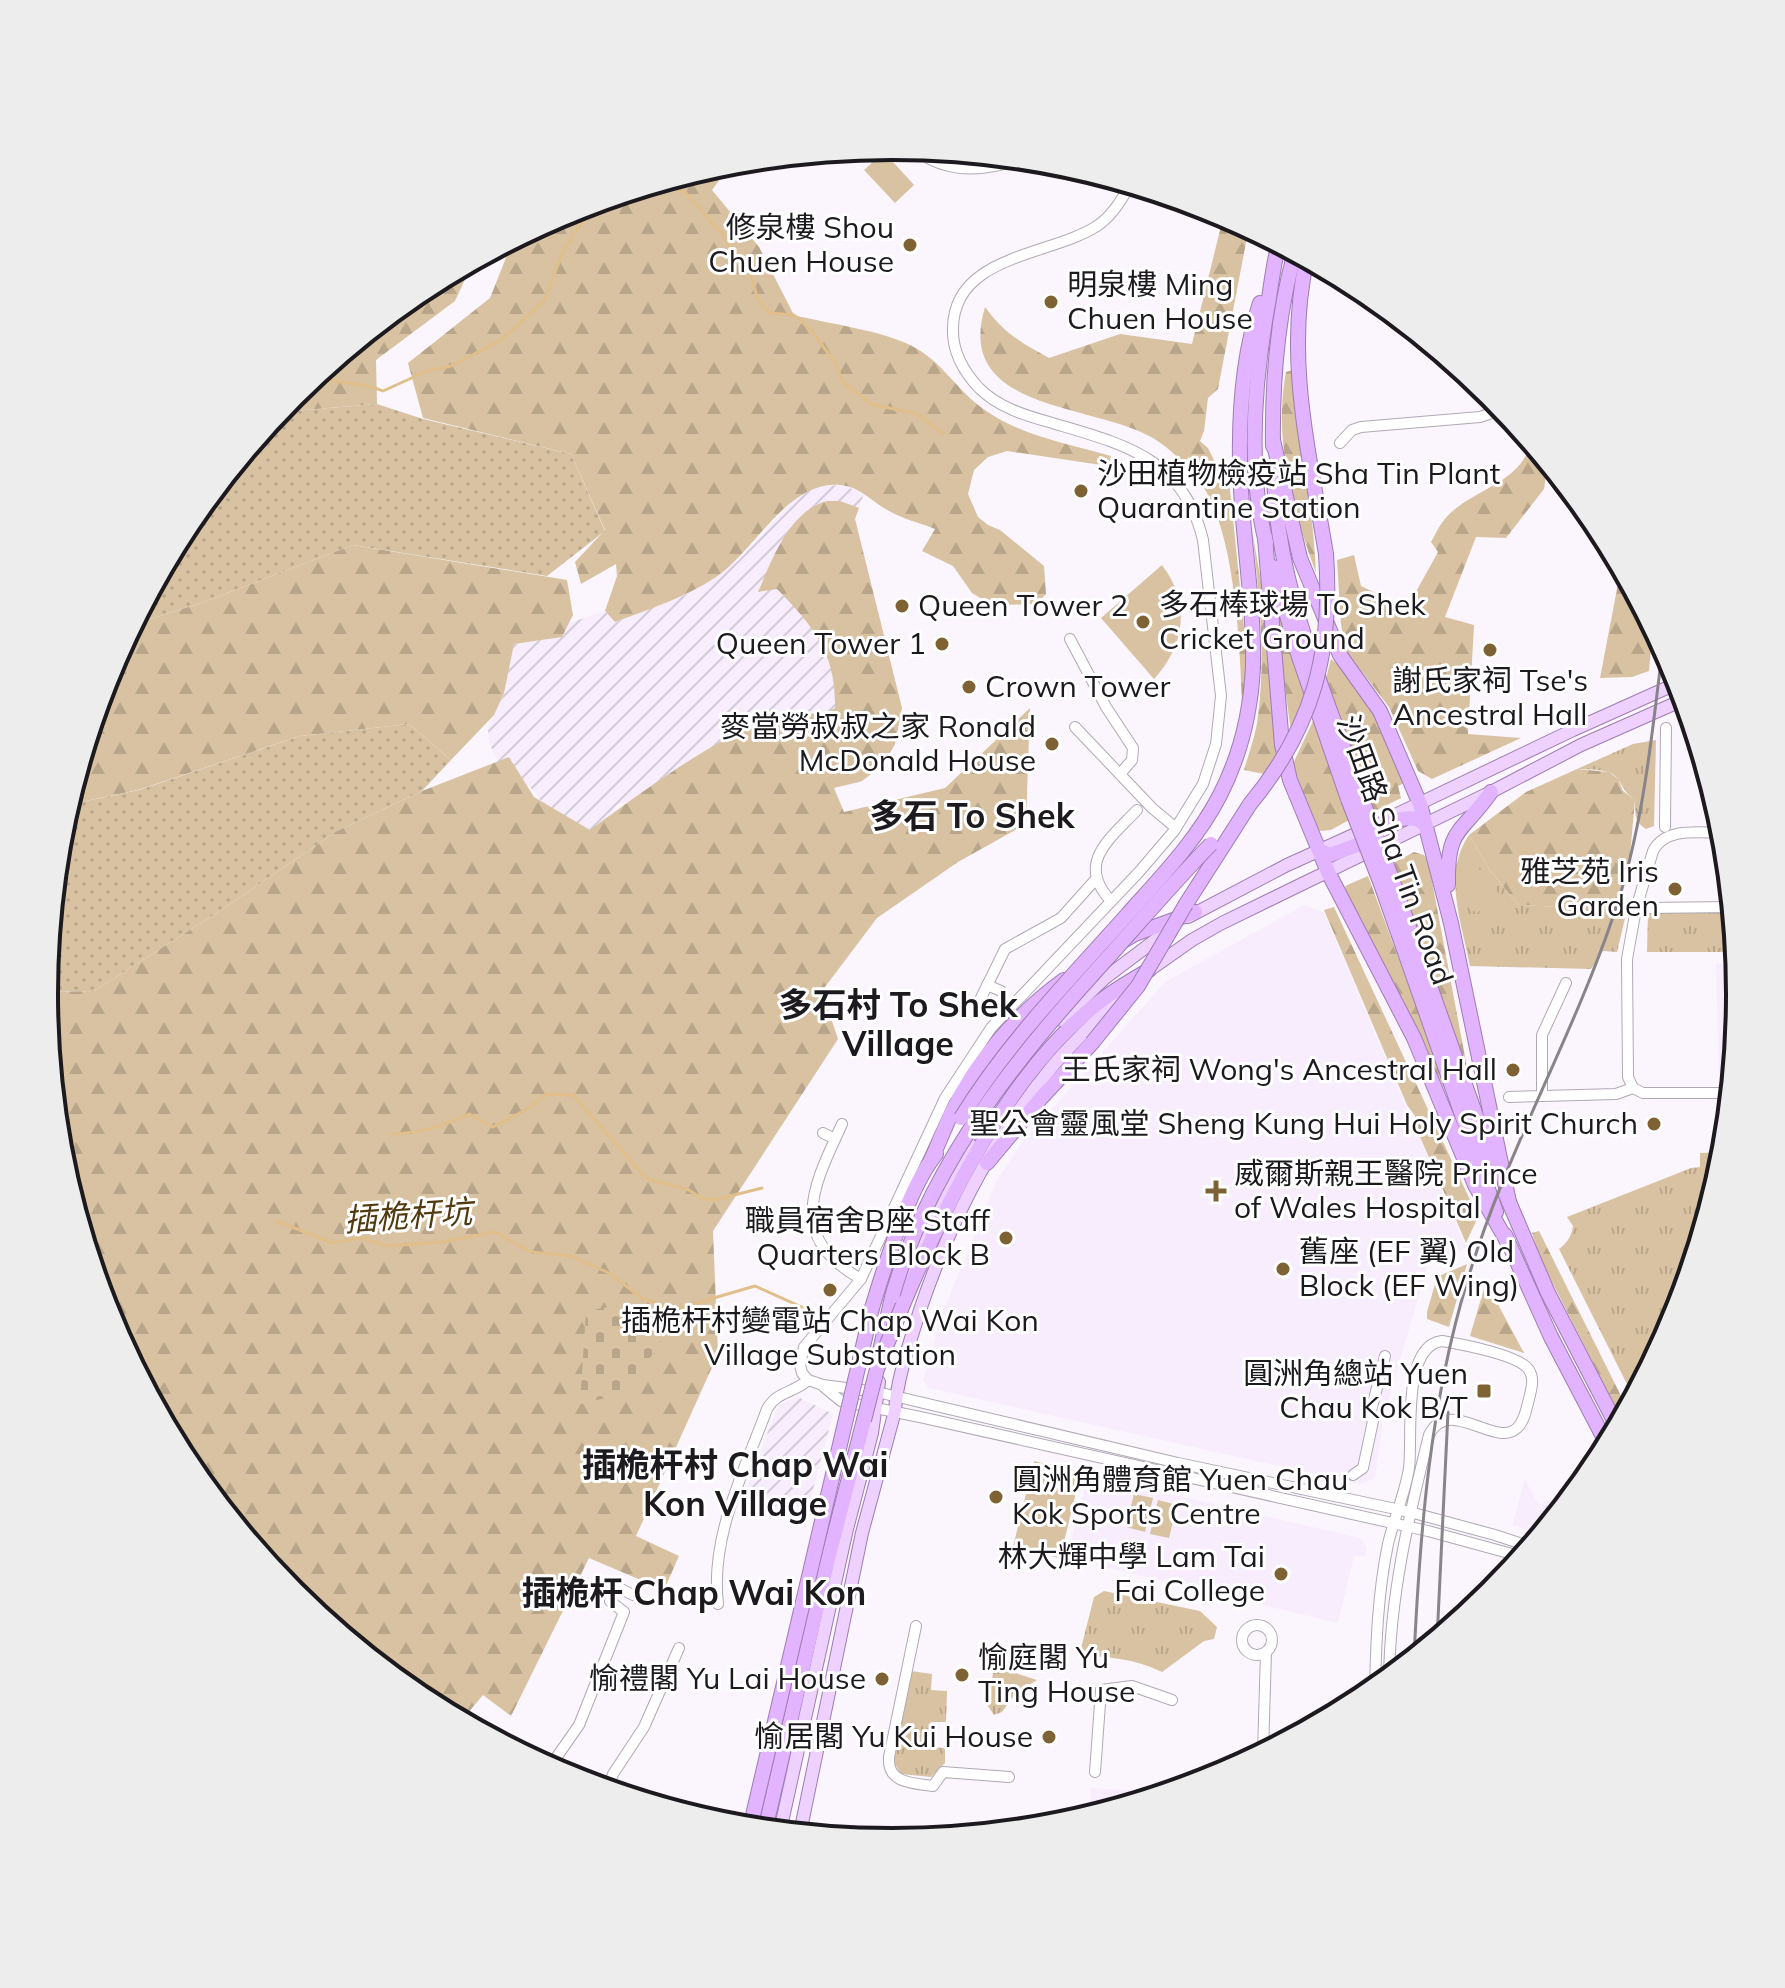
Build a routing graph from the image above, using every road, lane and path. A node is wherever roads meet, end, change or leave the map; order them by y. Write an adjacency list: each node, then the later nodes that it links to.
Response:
1 (931, 161): 2 (street)
2 (994, 166)
3 (1124, 193): 26 (street)
4 (1276, 253): 50 (highway, bridge)
5 (1276, 254): 11 (highway, 沙田路 Sha Tin Road)
6 (1293, 262): 9 (highway, 沙田路 Sha Tin Road)
7 (1305, 269): 20 (highway, bridge)
8 (1491, 413): 10 (street)
9 (1273, 440): 19 (highway, 沙田路 Sha Tin Road); 21 (highway)
10 (1340, 443)
11 (1265, 537): 19 (highway, 沙田路 Sha Tin Road); 29 (highway)
12 (1070, 639): 17 (street)
13 (1668, 687): 21 (main road)
14 (1674, 704): 18 (main road)
15 (1075, 727): 17 (street)
16 (1666, 728): 25 (street)
17 (1120, 774): 26 (street)
18 (1491, 792): 24 (main road); 34 (highway)
19 (1354, 796): 32 (highway, 沙田路 Sha Tin Road, bridge)
20 (1250, 804): 51 (highway, bridge); 56 (highway, bridge)
21 (1420, 804): 23 (main road); 24 (highway)
22 (1137, 810): 31 (street)
23 (1376, 825): 24 (highway); 29 (main road)
24 (1425, 825): 28 (main road); 34 (highway)
25 (1665, 827)
26 (1176, 828): 33 (street)
27 (1711, 833): 43 (street)
28 (1375, 847): 29 (highway); 30 (main road)
29 (1319, 850): 30 (highway); 37 (main road)
30 (1328, 872): 38 (main road); 53 (highway)
31 (1096, 879): 33 (street); 40 (street)
32 (1386, 881): 52 (highway, 沙田路 Sha Tin Road); 53 (highway, 沙田路 Sha Tin Road)
33 (1111, 901): 54 (street)
34 (1447, 906): 52 (highway)
35 (1722, 907): 36 (street)
36 (1643, 908)
37 (1195, 912): 50 (highway); 59 (main road)
38 (1150, 969): 51 (main road); 56 (highway, bridge)
39 (1566, 983): 45 (street)
40 (987, 985): 41 (street); 42 (street)
41 (1001, 991)
42 (979, 1002)
43 (1633, 1088): 44 (street); 45 (street)
44 (1721, 1093)
45 (1542, 1095): 46 (street)
46 (1509, 1097)
47 (842, 1124): 49 (street)
48 (823, 1133): 49 (street)
49 (835, 1139): 54 (street)
50 (931, 1160): 84 (highway, bridge)
51 (987, 1163): 60 (main road)
52 (1509, 1202): 63 (highway, 沙田路 Sha Tin Road)
53 (1508, 1243): 64 (highway, 沙田路 Sha Tin Road)
54 (861, 1279): 57 (street)
55 (1385, 1356): 65 (street)
56 (877, 1369): 85 (highway, bridge)
57 (808, 1380): 58 (street); 72 (street)
58 (823, 1385): 59 (street); 61 (street)
59 (877, 1392): 60 (street); 61 (main road)
60 (896, 1397): 62 (main road); 66 (street)
61 (877, 1409): 62 (street); 86 (main road)
62 (895, 1411): 67 (street); 87 (main road)
63 (1612, 1416)
64 (1601, 1433)
65 (1353, 1475)
66 (1404, 1512): 66 (street); 67 (street); 68 (street); 69 (street)
67 (1394, 1524): 68 (street); 77 (street)
68 (1406, 1526): 70 (street); 76 (street)
69 (1520, 1543)
70 (1512, 1553)
71 (633, 1595): 80 (street)
72 (718, 1604)
73 (916, 1626): 82 (street)
74 (679, 1648): 83 (street)
75 (1266, 1652): 79 (street)
76 (1390, 1664)
77 (1376, 1674)
78 (1172, 1700): 81 (street)
79 (1264, 1741)
80 (556, 1757)
81 (1095, 1772)
82 (1009, 1777)
83 (611, 1779)
84 (753, 1816)
85 (768, 1818)
86 (782, 1821)
87 (802, 1823)

